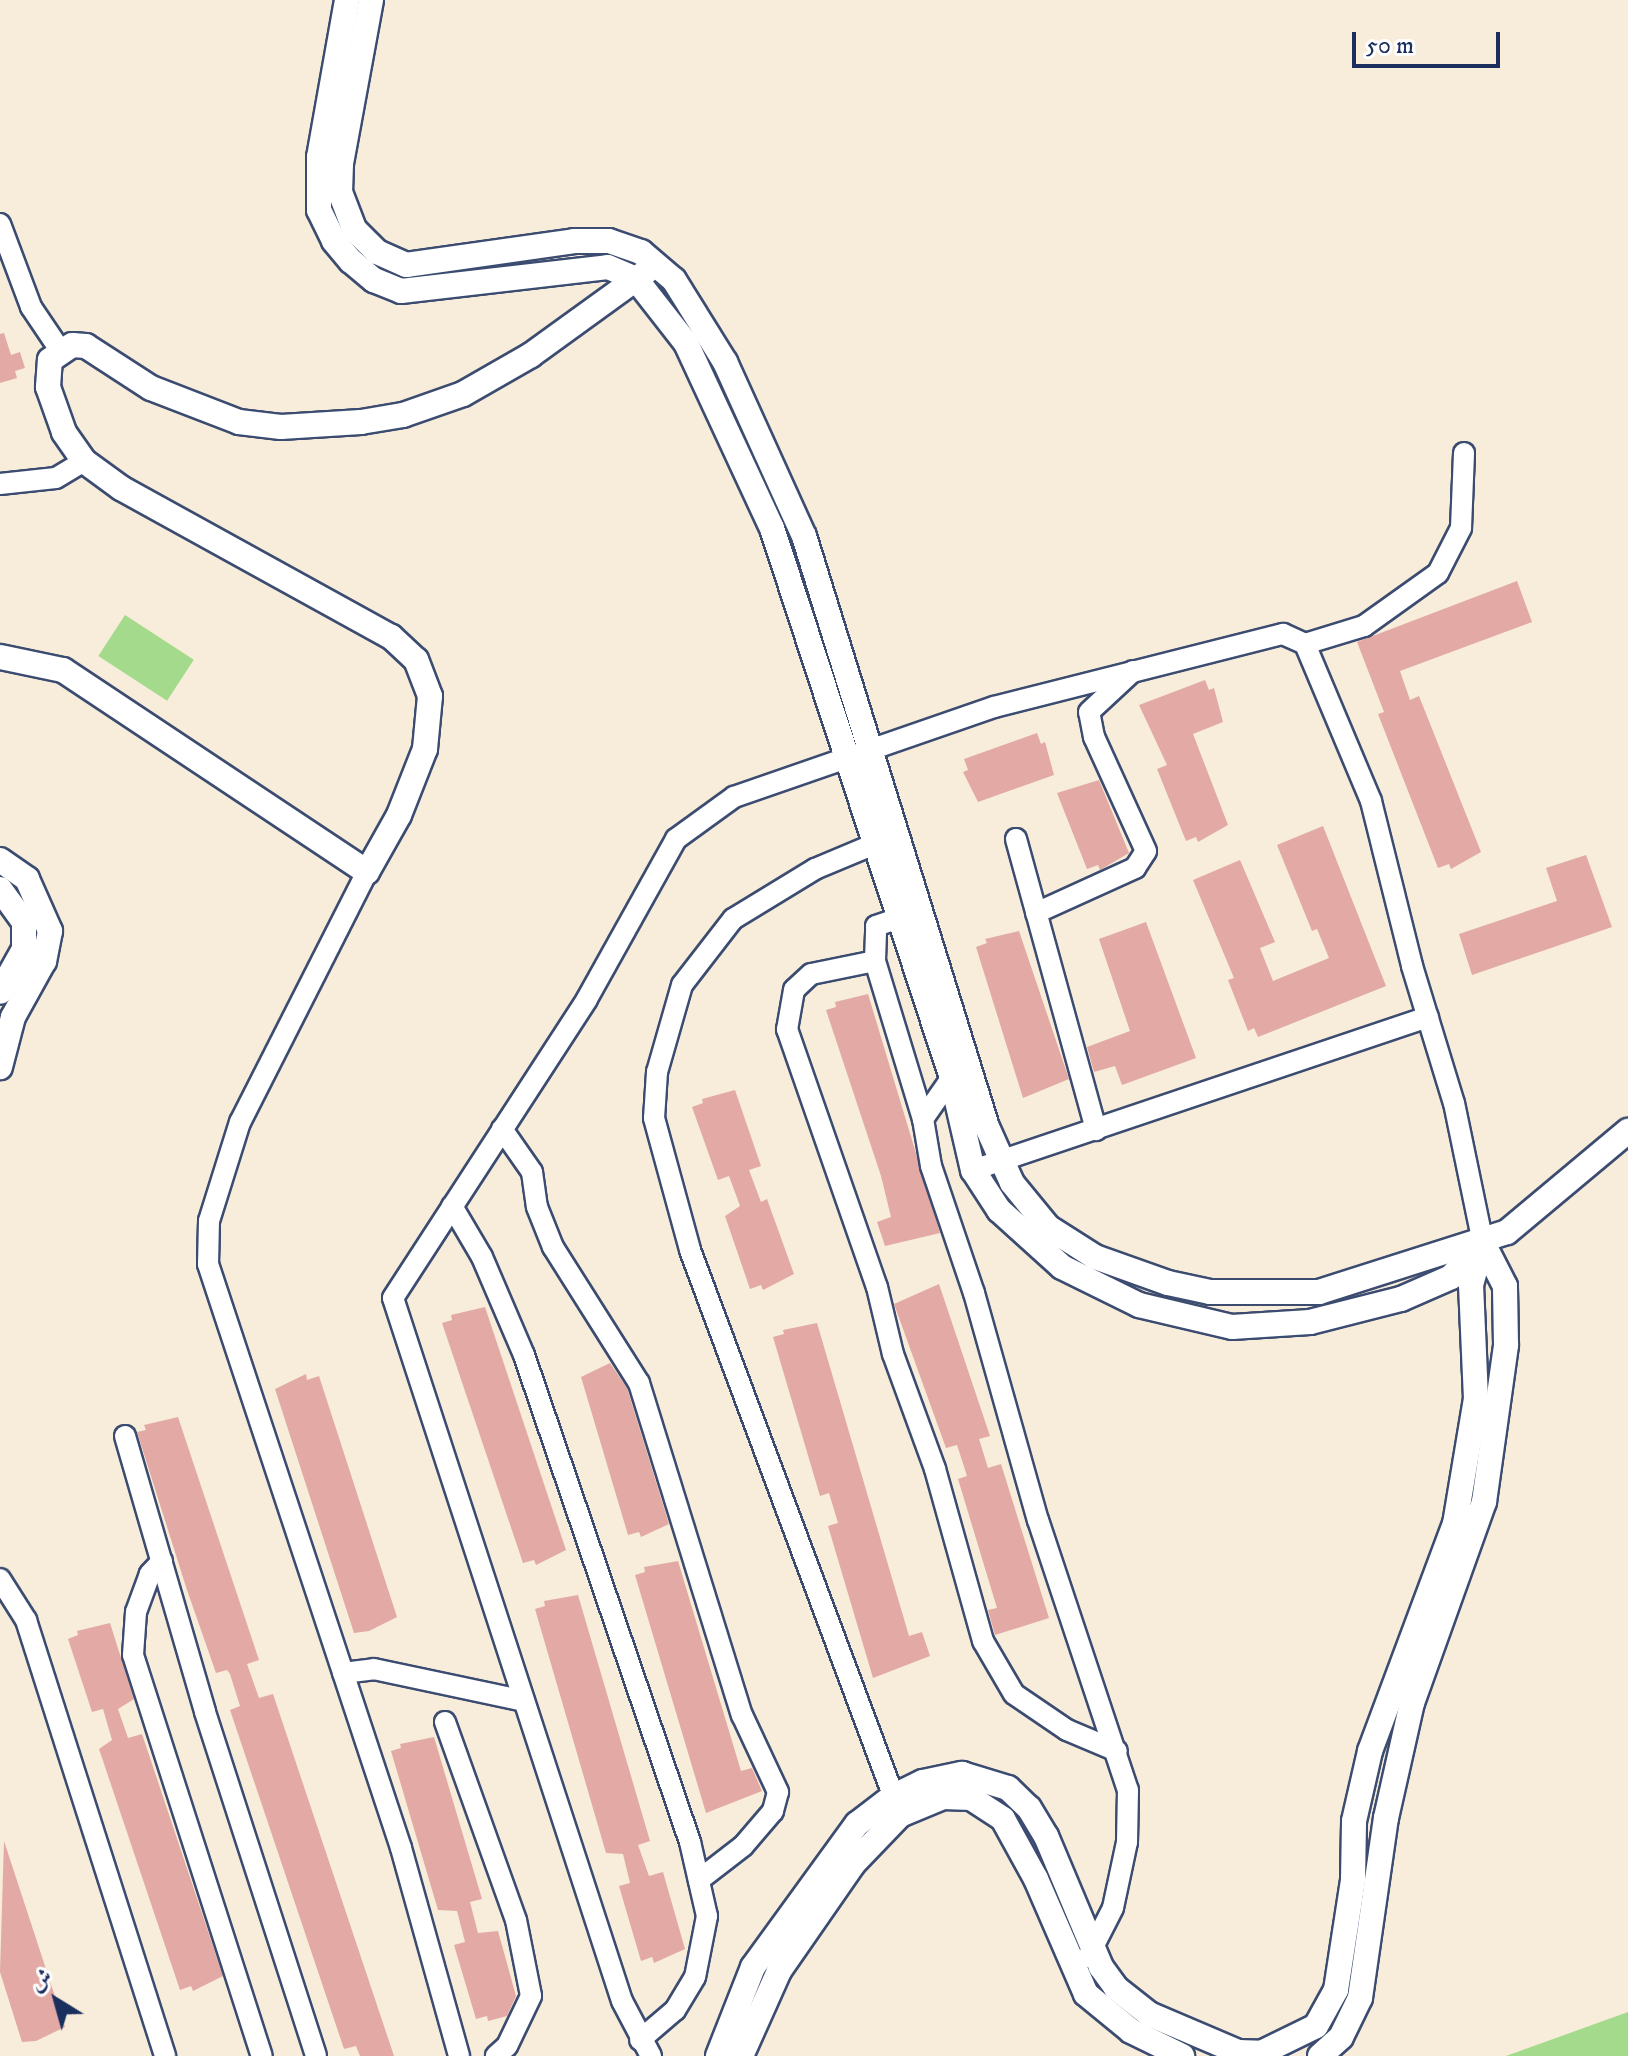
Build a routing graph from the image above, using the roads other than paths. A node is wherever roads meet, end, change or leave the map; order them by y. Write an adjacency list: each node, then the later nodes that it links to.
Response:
1 (347, 0): 5 (street)
2 (371, 0): 4 (street)
3 (0, 224): 6 (street)
4 (656, 265): 5 (street); 13 (street)
5 (636, 279): 6 (street); 13 (street)
6 (60, 350): 8 (street)
7 (1464, 453): 10 (street)
8 (84, 461): 9 (street); 18 (street)
9 (0, 484)
10 (1305, 644): 12 (street); 24 (street)
11 (0, 657): 18 (street)
12 (1135, 669): 13 (street); 20 (street)
13 (857, 753): 14 (street); 16 (street); 28 (street)
14 (896, 835): 16 (street); 26 (street)
15 (1016, 839): 20 (street)
16 (872, 844): 21 (street); 42 (street)
17 (0, 860): 25 (street)
18 (367, 872): 38 (street)
19 (0, 889): 23 (street)
20 (1036, 913): 29 (street)
21 (896, 919): 22 (street); 26 (street)
22 (875, 961): 27 (street); 41 (street)
23 (0, 992)
24 (1428, 1017): 29 (street); 34 (street)
25 (2, 1053)
26 (960, 1067): 27 (street); 31 (street); 32 (street)
27 (923, 1119): 41 (street)
28 (502, 1129): 33 (street); 43 (street)
29 (1096, 1130): 31 (street)
30 (1628, 1131): 34 (street)
31 (1001, 1160): 32 (street); 34 (street)
32 (973, 1170): 34 (street)
33 (452, 1206): 39 (street); 43 (street)
34 (1483, 1243): 44 (street); 55 (street)
35 (125, 1436): 36 (street)
36 (162, 1561): 48 (street); 49 (street)
37 (0, 1579): 47 (street)
38 (343, 1673): 39 (street); 50 (street)
39 (524, 1701): 46 (street)
40 (445, 1722): 51 (street)
41 (1117, 1751): 44 (street)
42 (896, 1806): 44 (street); 45 (street); 52 (street); 53 (street)
43 (699, 1880): 46 (street)
44 (1092, 1950): 45 (street)
45 (1077, 1978): 54 (street)
46 (646, 2048)
47 (165, 2056)
48 (262, 2056)
49 (316, 2056)
50 (459, 2056)
51 (496, 2056)
52 (718, 2056)
53 (741, 2056)
54 (1182, 2056)
55 (1320, 2056)

